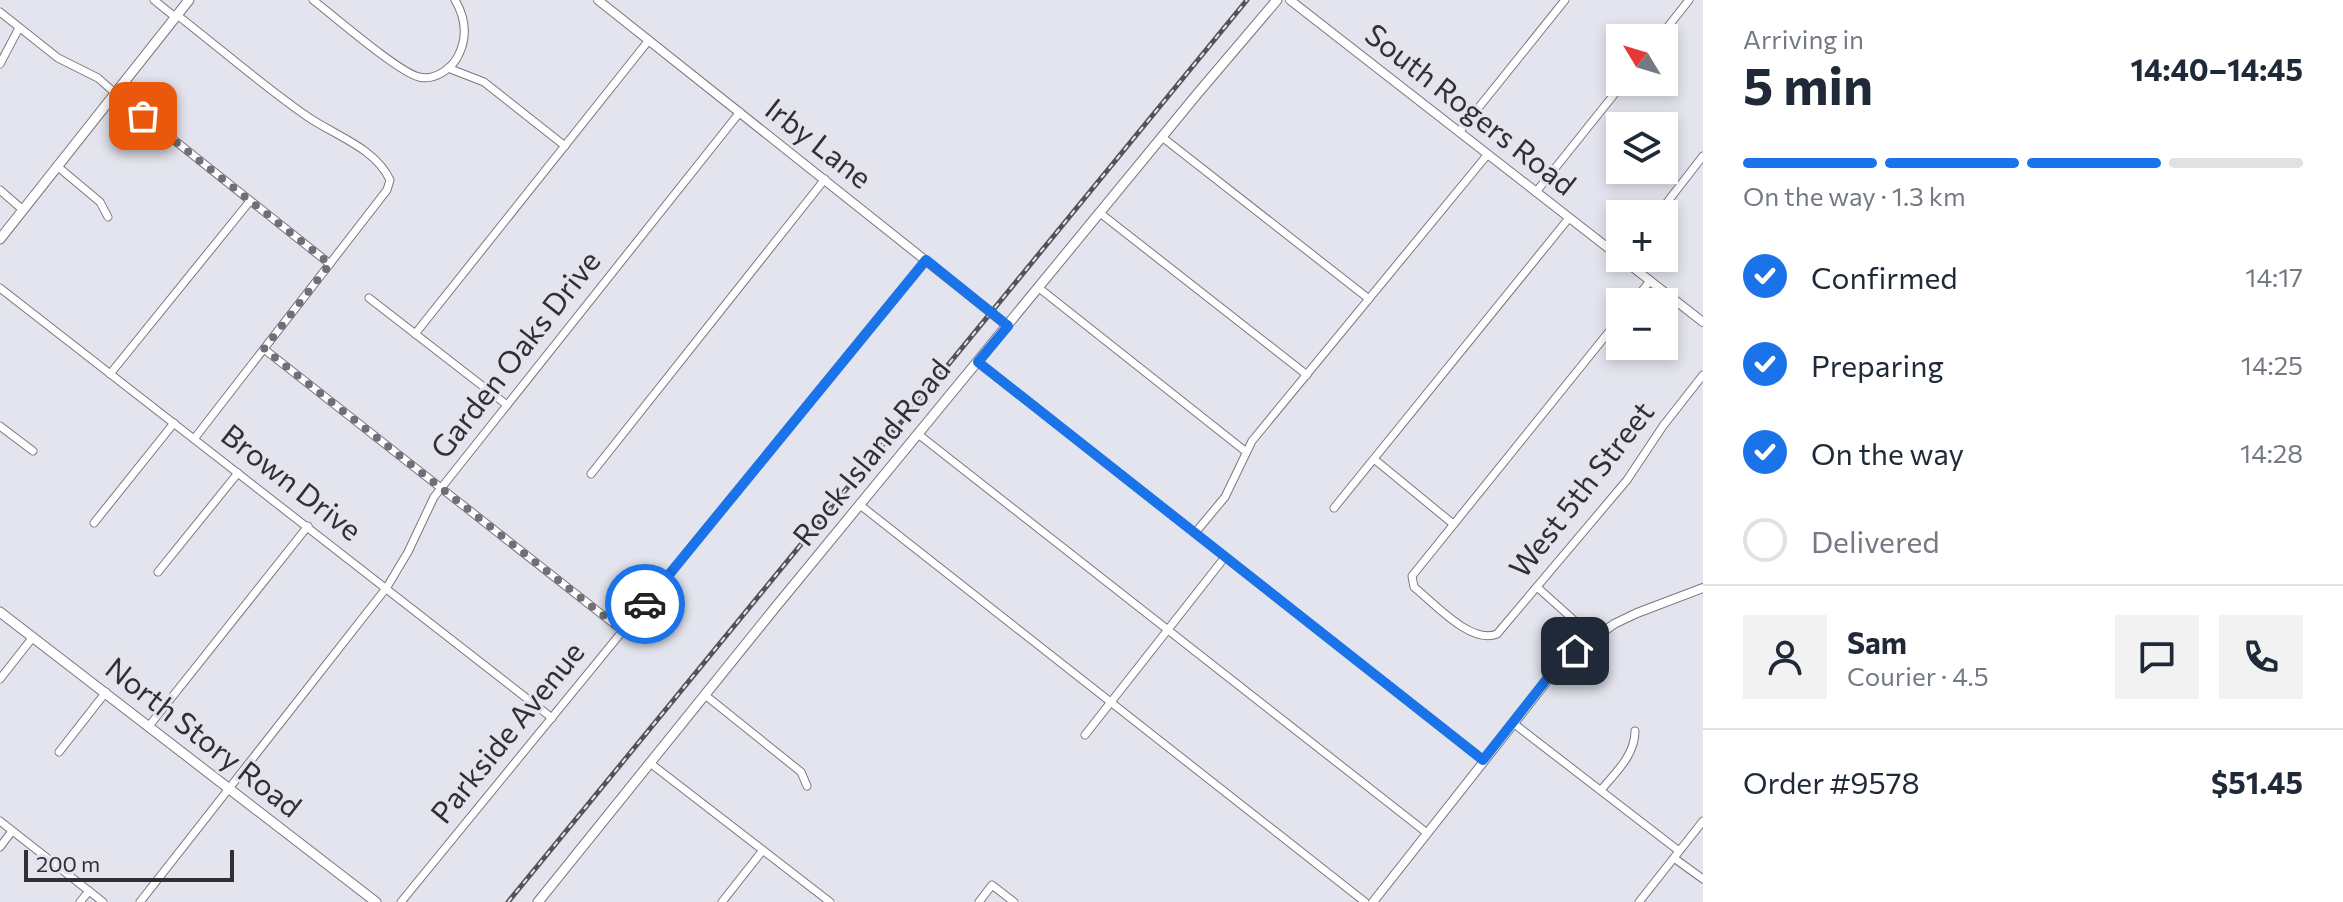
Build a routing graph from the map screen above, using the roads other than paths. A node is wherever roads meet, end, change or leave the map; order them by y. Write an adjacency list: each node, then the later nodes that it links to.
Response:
1 (154, 0): 11 (street)
2 (189, 0): 11 (main road)
3 (313, 0): 16 (street)
4 (455, 0): 16 (street)
5 (598, 0): 14 (street, Irby Lane)
6 (1277, 0): 21 (main road, Rock Island Road)
7 (1290, 0): 20 (street, South Rogers Road)
8 (1565, 0): 20 (street)
9 (1689, 0): 12 (street)
10 (0, 12): 13 (street)
11 (176, 16): 17 (main road); 38 (street)
12 (1670, 24)
13 (19, 28): 15 (street); 17 (street)
14 (649, 40): 19 (street, Irby Lane); 22 (street)
15 (0, 64)
16 (448, 68): 22 (street)
17 (115, 93): 25 (main road); 30 (street)
18 (1613, 96): 28 (street)
19 (740, 112): 26 (street, Irby Lane); 55 (street, Garden Oaks Drive)
20 (1459, 132): 23 (street, South Rogers Road)
21 (1162, 137): 32 (main road, Rock Island Road); 45 (street)
22 (565, 146): 48 (street)
23 (1488, 154): 28 (street, South Rogers Road); 45 (street)
24 (1703, 156): 29 (street)
25 (57, 166): 31 (main road); 33 (street)
26 (825, 179): 37 (street, Irby Lane); 64 (street)
27 (0, 190): 31 (street)
28 (1536, 192): 34 (street, South Rogers Road)
29 (1669, 200)
30 (250, 201): 38 (street); 52 (street)
31 (23, 210): 35 (main road)
32 (1100, 213): 42 (main road, Rock Island Road); 53 (street)
33 (108, 217)
34 (1569, 218): 36 (street, South Rogers Road); 62 (street)
35 (0, 239)
36 (1606, 246)
37 (926, 260): 47 (street, Irby Lane); 79 (street, Parkside Avenue)
38 (330, 264): 50 (street)
39 (1639, 272): 40 (street, South Rogers Road)
40 (1650, 281): 43 (street); 46 (street, South Rogers Road)
41 (0, 288): 52 (street, Brown Drive)
42 (1039, 288): 47 (main road, Rock Island Road); 61 (street)
43 (1644, 288)
44 (369, 298): 48 (street)
45 (1369, 299): 53 (street)
46 (1703, 322)
47 (1008, 326): 51 (main road, Rock Island Road)
48 (415, 334): 55 (street)
49 (1606, 335): 69 (street)
50 (264, 349): 59 (street); 65 (street)
51 (978, 362): 58 (main road, Rock Island Road); 71 (street)
52 (110, 374): 56 (street, Brown Drive)
53 (1307, 375): 61 (street)
54 (1703, 375): 75 (street, West 5th Street)
55 (507, 405): 65 (street, Garden Oaks Drive)
56 (174, 423): 59 (street, Brown Drive); 68 (street)
57 (0, 426): 60 (street)
58 (918, 434): 66 (main road, Rock Island Road); 78 (street)
59 (194, 439): 63 (street, Brown Drive)
60 (33, 451)
61 (1245, 451): 71 (street)
62 (1374, 459): 67 (street); 69 (street)
63 (238, 473): 70 (street, Brown Drive); 73 (street)
64 (591, 474)
65 (441, 488): 74 (street, Garden Oaks Drive); 79 (street)
66 (860, 505): 84 (main road, Rock Island Road); 85 (street)
67 (1334, 508)
68 (94, 523)
69 (1452, 523): 75 (street, West 5th Street)
70 (308, 526): 74 (street, Brown Drive); 88 (street)
71 (1195, 533): 72 (street)
72 (1225, 557): 78 (street); 92 (street)
73 (158, 572)
74 (387, 587): 86 (street, Brown Drive); 95 (street, Garden Oaks Drive)
75 (1537, 587): 81 (street)
76 (1703, 588): 81 (street)
77 (0, 612): 80 (main road, North Story Road)
78 (1168, 630): 85 (street); 100 (street)
79 (623, 631): 86 (street, Parkside Avenue)
80 (33, 637): 82 (street); 83 (main road, North Story Road)
81 (1590, 639): 87 (street)
82 (0, 679)
83 (106, 692): 88 (main road, North Story Road); 91 (street)
84 (705, 695): 93 (main road, Rock Island Road); 94 (street)
85 (1111, 702): 90 (street); 116 (street)
86 (552, 718): 110 (street, Parkside Avenue)
87 (1513, 723): 92 (street); 96 (street)
88 (149, 726): 95 (main road, North Story Road)
89 (1635, 731): 96 (street)
90 (1085, 735)
91 (59, 752)
92 (1483, 760): 100 (street)
93 (650, 763): 102 (street); 111 (main road, Rock Island Road)
94 (807, 786)
95 (229, 788): 108 (street, Garden Oaks Drive); 109 (main road, North Story Road)
96 (1601, 790): 103 (street)
97 (0, 821): 99 (street)
98 (1703, 821): 103 (street)
99 (12, 831): 101 (street); 105 (street)
100 (1427, 833): 117 (street)
101 (0, 847)
102 (763, 850): 112 (street); 113 (street)
103 (1676, 854): 104 (street); 118 (street)
104 (1703, 879)
105 (89, 891): 106 (street); 107 (street)
106 (80, 902)
107 (103, 902)
108 (140, 902)
109 (376, 902)
110 (401, 902)
111 (538, 902)
112 (722, 902)
113 (830, 902)
114 (979, 902): 115 (street)
115 (1014, 902)
116 (1365, 902)
117 (1373, 902)
118 (1639, 902)

